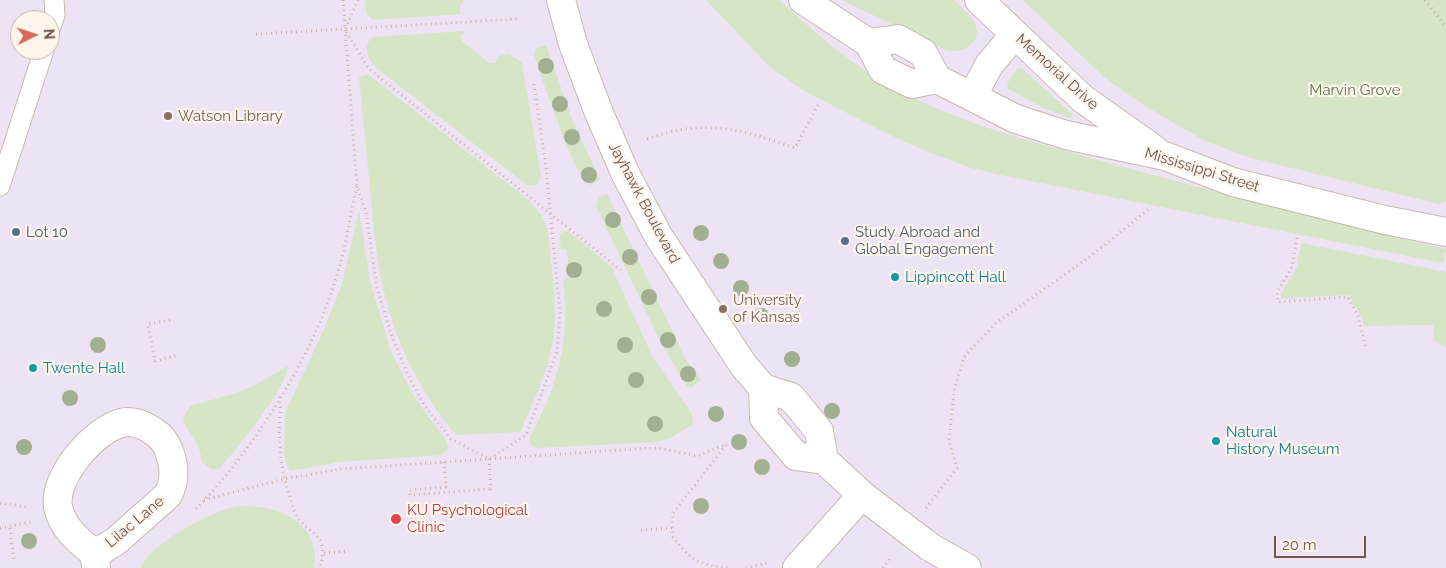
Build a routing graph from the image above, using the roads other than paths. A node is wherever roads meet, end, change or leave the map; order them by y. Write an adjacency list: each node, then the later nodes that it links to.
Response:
1 (561, 0): 10 (street, Jayhawk Boulevard)
2 (803, 0): 6 (street, Mississippi Street)
3 (979, 0): 4 (street, Memorial Drive)
4 (1015, 34): 6 (street); 7 (street, Memorial Drive)
5 (41, 60): 8 (lane)
6 (972, 97): 7 (street, Mississippi Street)
7 (1165, 156): 9 (street, Mississippi Street)
8 (0, 186)
9 (1446, 232)
10 (862, 495): 12 (street); 13 (street, Jayhawk Boulevard)
11 (96, 561): 11 (street, Lilac Lane)
12 (785, 565)
13 (967, 568)

